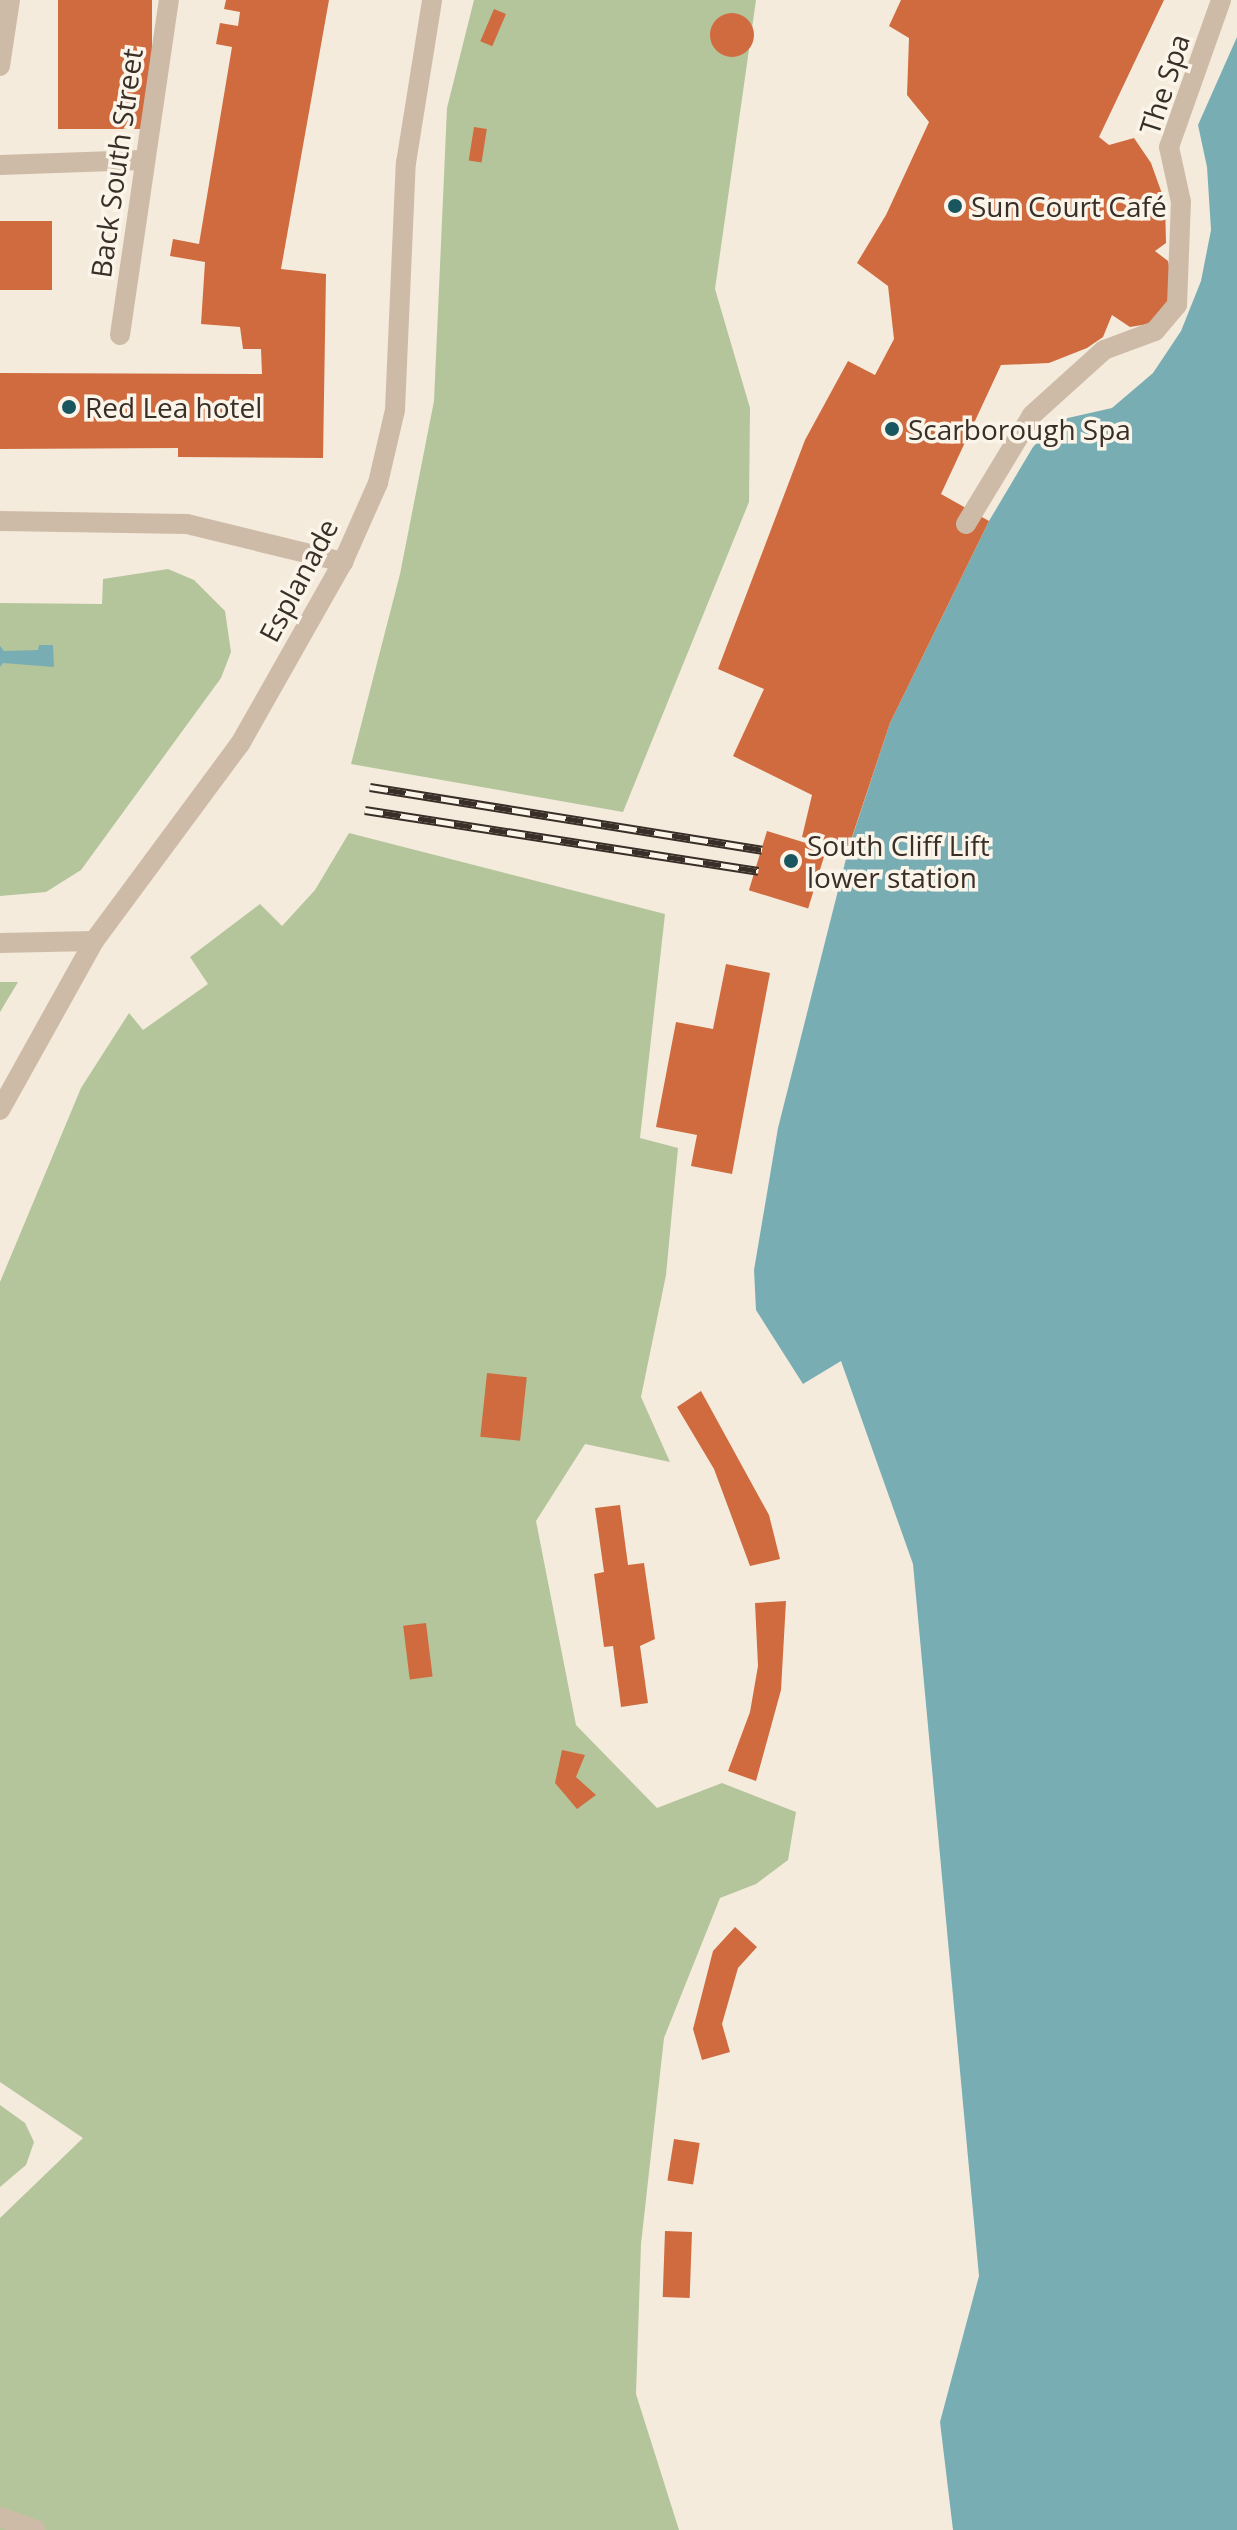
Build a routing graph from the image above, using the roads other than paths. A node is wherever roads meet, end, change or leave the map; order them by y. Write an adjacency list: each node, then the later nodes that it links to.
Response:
1 (10, 0): 5 (street)
2 (169, 0): 6 (street, Back South Street)
3 (432, 0): 11 (street, Esplanade)
4 (1221, 0): 10 (street, The Spa)
5 (0, 66)
6 (142, 160): 7 (street); 8 (street, Back South Street)
7 (0, 165)
8 (120, 335)
9 (0, 521): 11 (street)
10 (966, 524)
11 (343, 562): 12 (street, Esplanade)
12 (94, 941): 13 (street); 14 (street, Esplanade)
13 (0, 943)
14 (0, 1110)
15 (0, 2517): 16 (street)
16 (36, 2530)

